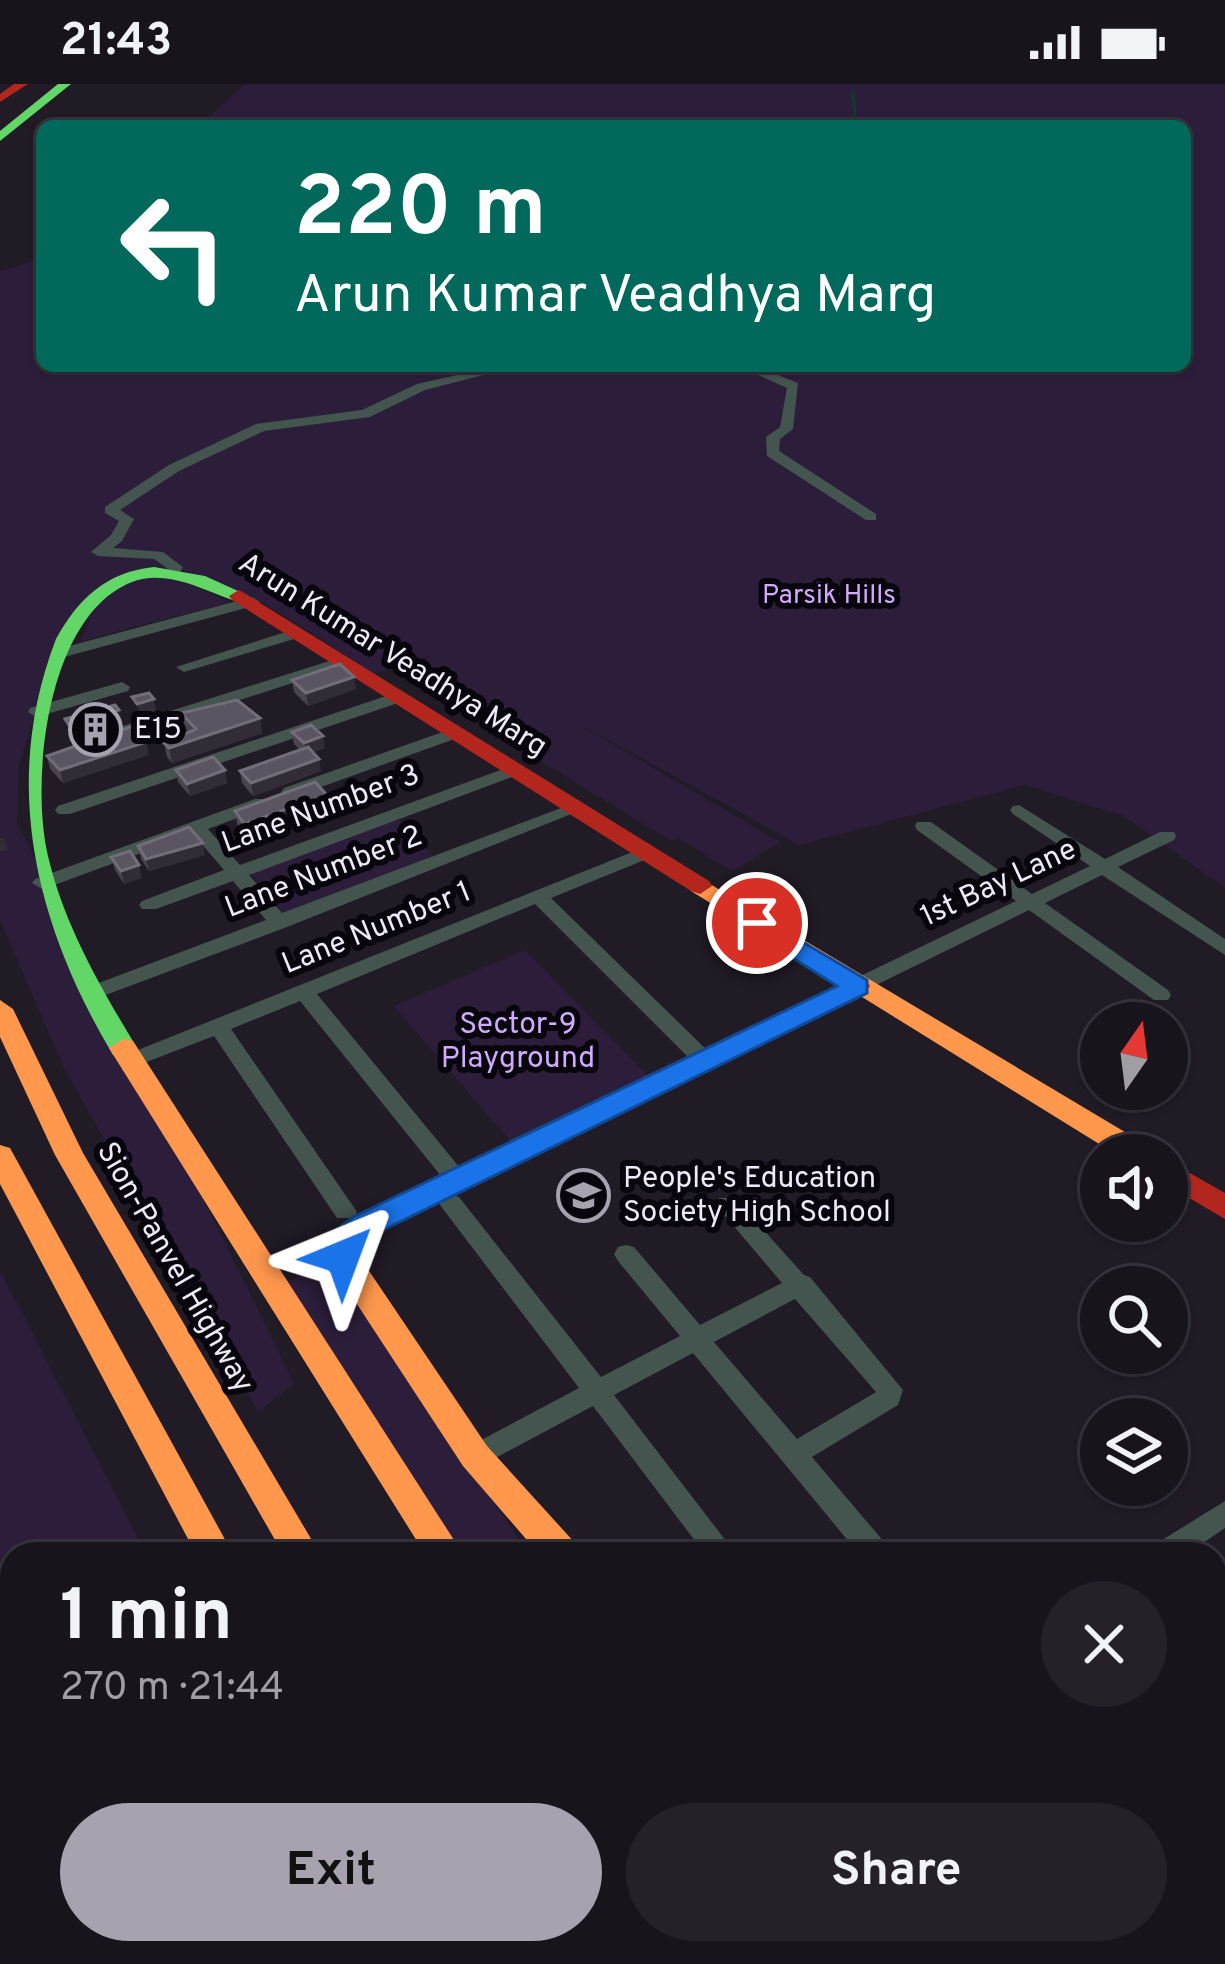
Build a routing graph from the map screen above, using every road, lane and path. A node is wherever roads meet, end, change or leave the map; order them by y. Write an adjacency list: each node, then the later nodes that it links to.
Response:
1 (65, 84): 2 (main road)
2 (0, 137)
3 (487, 372): 6 (street)
4 (759, 372): 5 (street)
5 (871, 517)
6 (172, 574): 7 (main road, Arun Kumar Veadhya Marg); 9 (main road, Arun Kumar Veadhya Marg)
7 (252, 602): 8 (main road, Arun Kumar Veadhya Marg); 9 (street)
8 (298, 633): 10 (main road, Arun Kumar Veadhya Marg); 11 (street)
9 (64, 652): 14 (main road, Arun Kumar Veadhya Marg)
10 (342, 662): 13 (main road, Arun Kumar Veadhya Marg); 16 (street)
11 (184, 667)
12 (122, 687): 14 (street)
13 (398, 698): 15 (main road, Arun Kumar Veadhya Marg); 19 (street)
14 (35, 712): 27 (main road, Arun Kumar Veadhya Marg)
15 (454, 733): 17 (main road, Arun Kumar Veadhya Marg); 21 (street)
16 (92, 742)
17 (514, 770): 18 (main road, Arun Kumar Veadhya Marg); 26 (street, Lane Number 3)
18 (575, 808): 24 (main road, Arun Kumar Veadhya Marg); 31 (street, Lane Number 2)
19 (64, 810)
20 (1018, 810): 25 (street)
21 (196, 826): 26 (street); 27 (street)
22 (924, 826): 29 (street)
23 (1167, 836): 25 (street, 1st Bay Lane)
24 (645, 853): 28 (street, Lane Number 1); 33 (main road, Arun Kumar Veadhya Marg)
25 (1104, 867): 29 (street, 1st Bay Lane); 32 (street)
26 (236, 874): 30 (street, Lane Number 3); 31 (street)
27 (42, 883): 34 (main road, Arun Kumar Veadhya Marg)
28 (538, 896): 35 (street, Lane Number 1); 39 (street)
29 (1031, 902): 33 (street, 1st Bay Lane); 36 (street)
30 (149, 905)
31 (280, 923): 34 (street, Lane Number 2)
32 (1225, 948)
33 (857, 986): 39 (main road); 41 (main road, Arun Kumar Veadhya Marg)
34 (95, 992): 40 (main road, Arun Kumar Veadhya Marg)
35 (303, 992): 38 (street, Lane Number 1); 44 (street)
36 (1161, 995)
37 (0, 1009): 56 (main road, Sion-Panvel Highway)
38 (218, 1026): 40 (street, Lane Number 1); 47 (street)
39 (704, 1060): 44 (main road)
40 (131, 1061): 57 (main road, Arun Kumar Veadhya Marg)
41 (1105, 1134)
42 (0, 1156): 55 (main road)
43 (1188, 1184): 46 (main road)
44 (454, 1191): 51 (street); 53 (main road)
45 (727, 1204): 49 (street)
46 (1225, 1208)
47 (345, 1212)
48 (626, 1254): 50 (street)
49 (801, 1284): 50 (street); 52 (street)
50 (695, 1337): 51 (street); 52 (street)
51 (597, 1390): 53 (street); 59 (street)
52 (794, 1454): 60 (street)
53 (475, 1456): 58 (main road)
54 (1225, 1513): 61 (street)
55 (209, 1542)
56 (295, 1542)
57 (437, 1542)
58 (551, 1542)
59 (713, 1542)
60 (867, 1542)
61 (1182, 1542)

